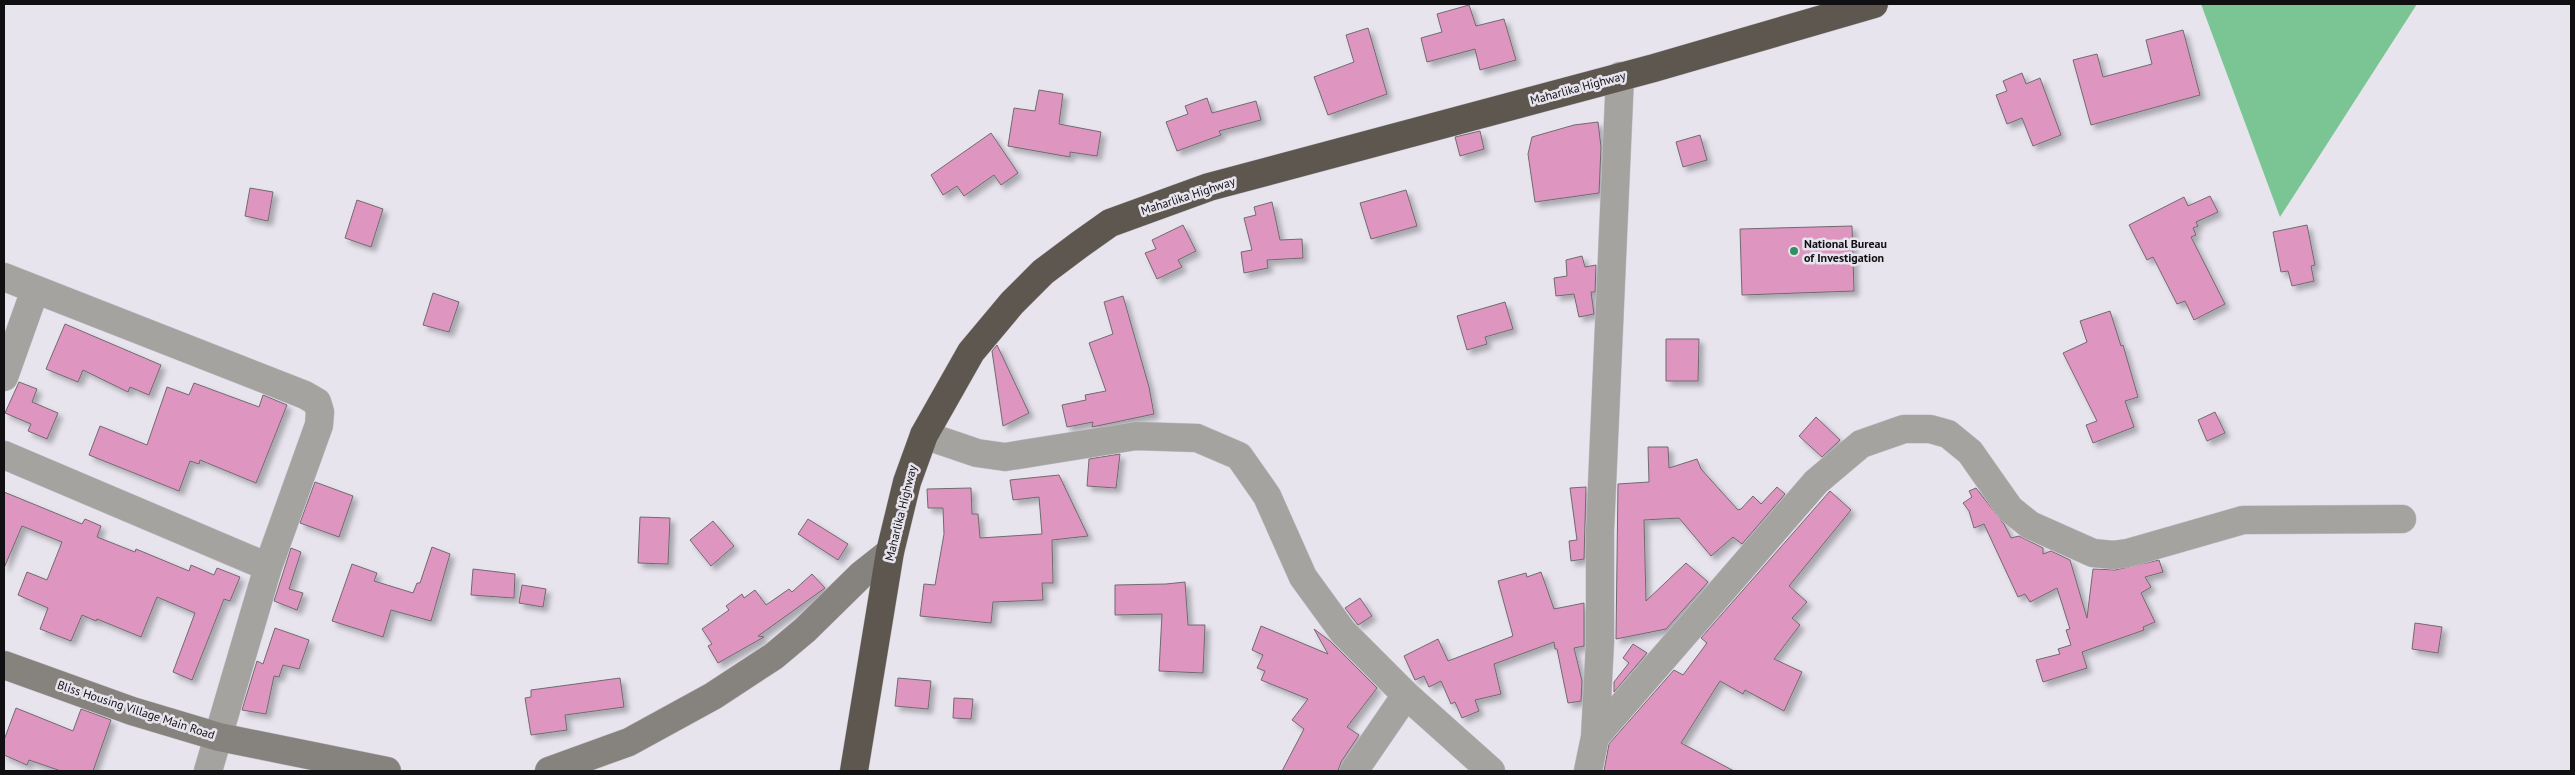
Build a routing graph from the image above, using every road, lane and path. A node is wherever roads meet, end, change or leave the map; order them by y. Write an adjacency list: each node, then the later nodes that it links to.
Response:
1 (1874, 4): 2 (highway, Maharlika Highway)
2 (1620, 76): 6 (highway, Maharlika Highway); 14 (street)
3 (4, 277): 4 (street)
4 (36, 290): 5 (street); 10 (street)
5 (4, 377)
6 (924, 435): 9 (highway, Maharlika Highway); 12 (street)
7 (4, 455): 10 (street)
8 (2402, 519): 14 (street)
9 (890, 552): 17 (street); 18 (highway, Maharlika Highway)
10 (268, 567): 13 (street)
11 (4, 665): 13 (street, Bliss Housing Village Main Road)
12 (1406, 696): 19 (street); 20 (street)
13 (219, 737): 15 (street); 16 (street, Bliss Housing Village Main Road)
14 (1595, 737): 21 (street)
15 (208, 771)
16 (387, 771)
17 (549, 771)
18 (854, 771)
19 (1354, 771)
20 (1491, 771)
21 (1588, 771)

